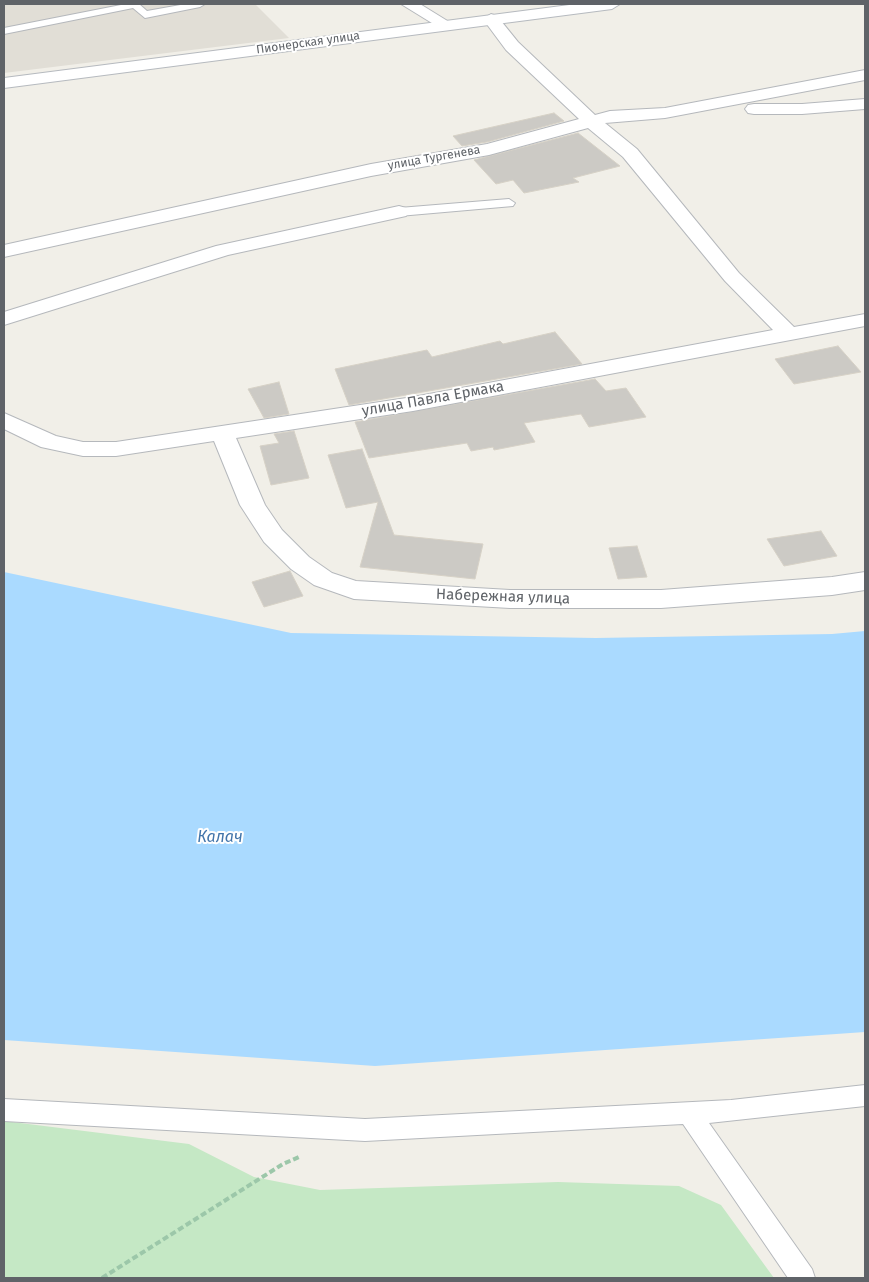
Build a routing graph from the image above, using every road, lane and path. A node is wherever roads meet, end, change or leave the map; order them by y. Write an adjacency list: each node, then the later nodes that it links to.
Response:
1 (200, 4): 6 (lane)
2 (409, 4): 5 (street)
3 (612, 4): 4 (street, Пионерская улица)
4 (492, 19): 5 (street, Пионерская улица); 11 (street)
5 (446, 25): 8 (street, Пионерская улица)
6 (4, 31)
7 (865, 75): 10 (street, улица Тургенева)
8 (4, 83)
9 (865, 104): 10 (street)
10 (702, 106): 11 (street, улица Тургенева)
11 (591, 121): 14 (street, улица Тургенева); 17 (street)
12 (509, 202): 13 (lane)
13 (400, 212): 15 (street)
14 (4, 251)
15 (4, 319)
16 (865, 320): 17 (street, улица Павла Ермака)
17 (788, 333): 19 (street, улица Павла Ермака)
18 (4, 420): 19 (street, улица Павла Ермака)
19 (222, 433): 20 (street, Набережная улица)
20 (865, 581)
21 (865, 1095): 23 (lane)
22 (4, 1110): 23 (lane)
23 (689, 1113): 26 (lane)
24 (301, 1156): 25 (path)
25 (102, 1278)
26 (803, 1278)

